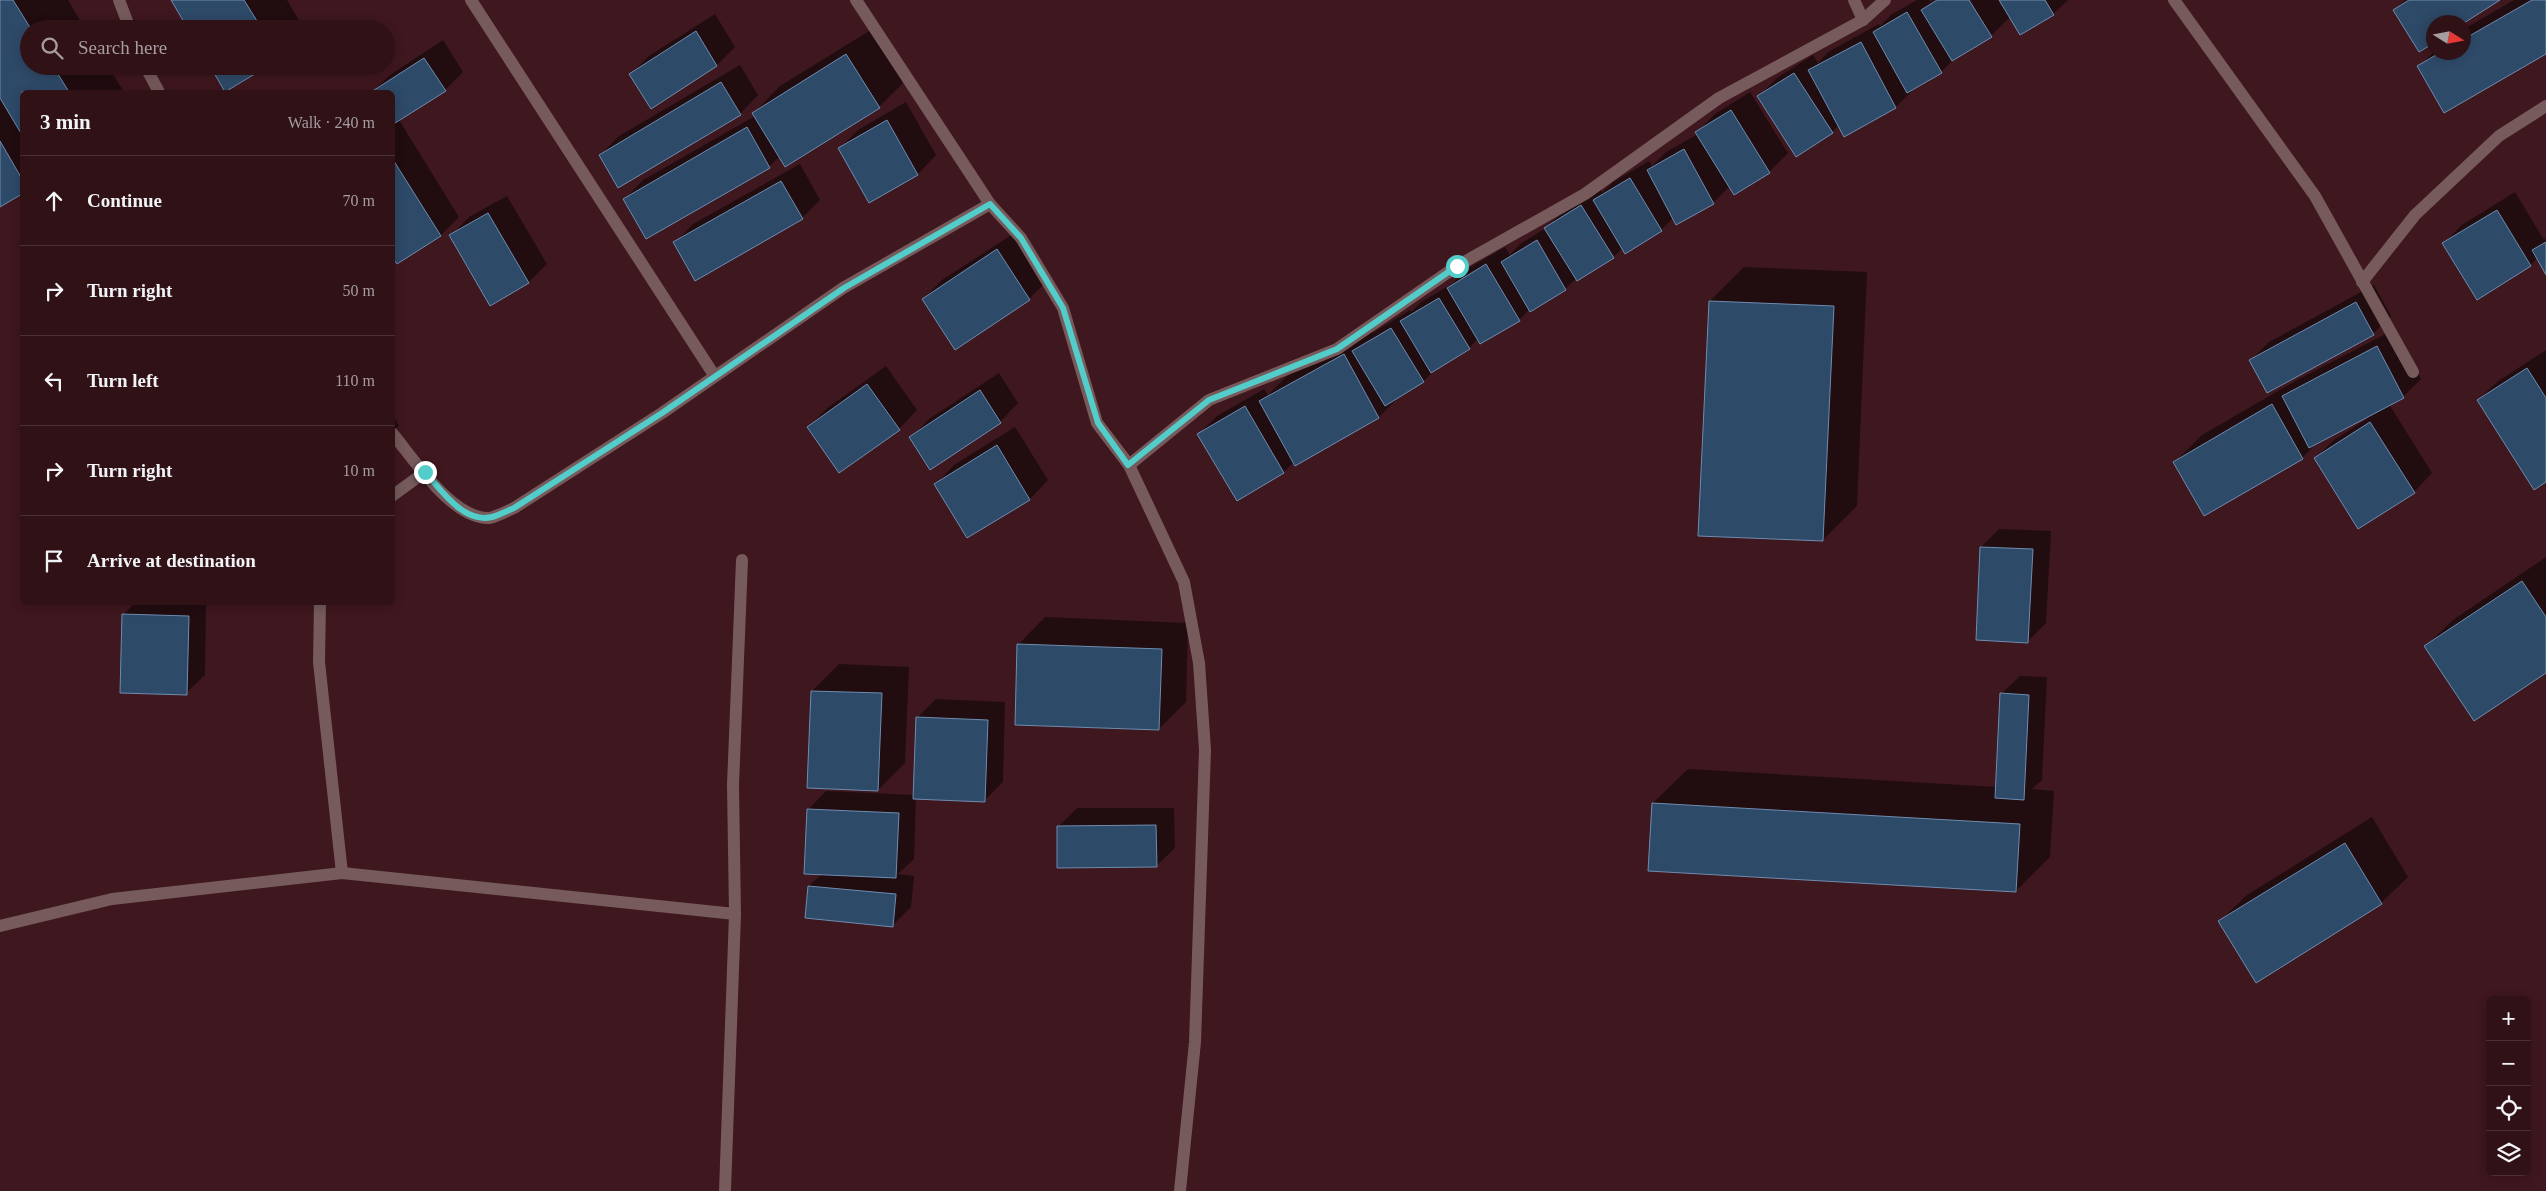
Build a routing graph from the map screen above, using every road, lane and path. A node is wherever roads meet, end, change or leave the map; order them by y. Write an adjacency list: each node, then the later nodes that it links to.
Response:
1 (120, 0): 7 (street)
2 (471, 0): 15 (street)
3 (856, 0): 12 (street)
4 (1854, 0): 8 (street)
5 (1885, 0): 8 (street)
6 (2174, 0): 13 (street)
7 (127, 20)
8 (1862, 20): 17 (street)
9 (150, 75): 10 (street)
10 (158, 90)
11 (2546, 106): 13 (street)
12 (990, 204): 15 (street); 17 (street)
13 (2362, 282): 14 (street)
14 (2413, 372)
15 (714, 375): 18 (street)
16 (395, 437): 18 (street)
17 (1128, 465): 26 (street)
18 (425, 472): 19 (street)
19 (395, 494)
20 (742, 560): 23 (street)
21 (320, 605): 22 (street)
22 (342, 873): 23 (street); 24 (street)
23 (735, 914): 25 (street)
24 (0, 926)
25 (725, 1191)
26 (1180, 1191)

